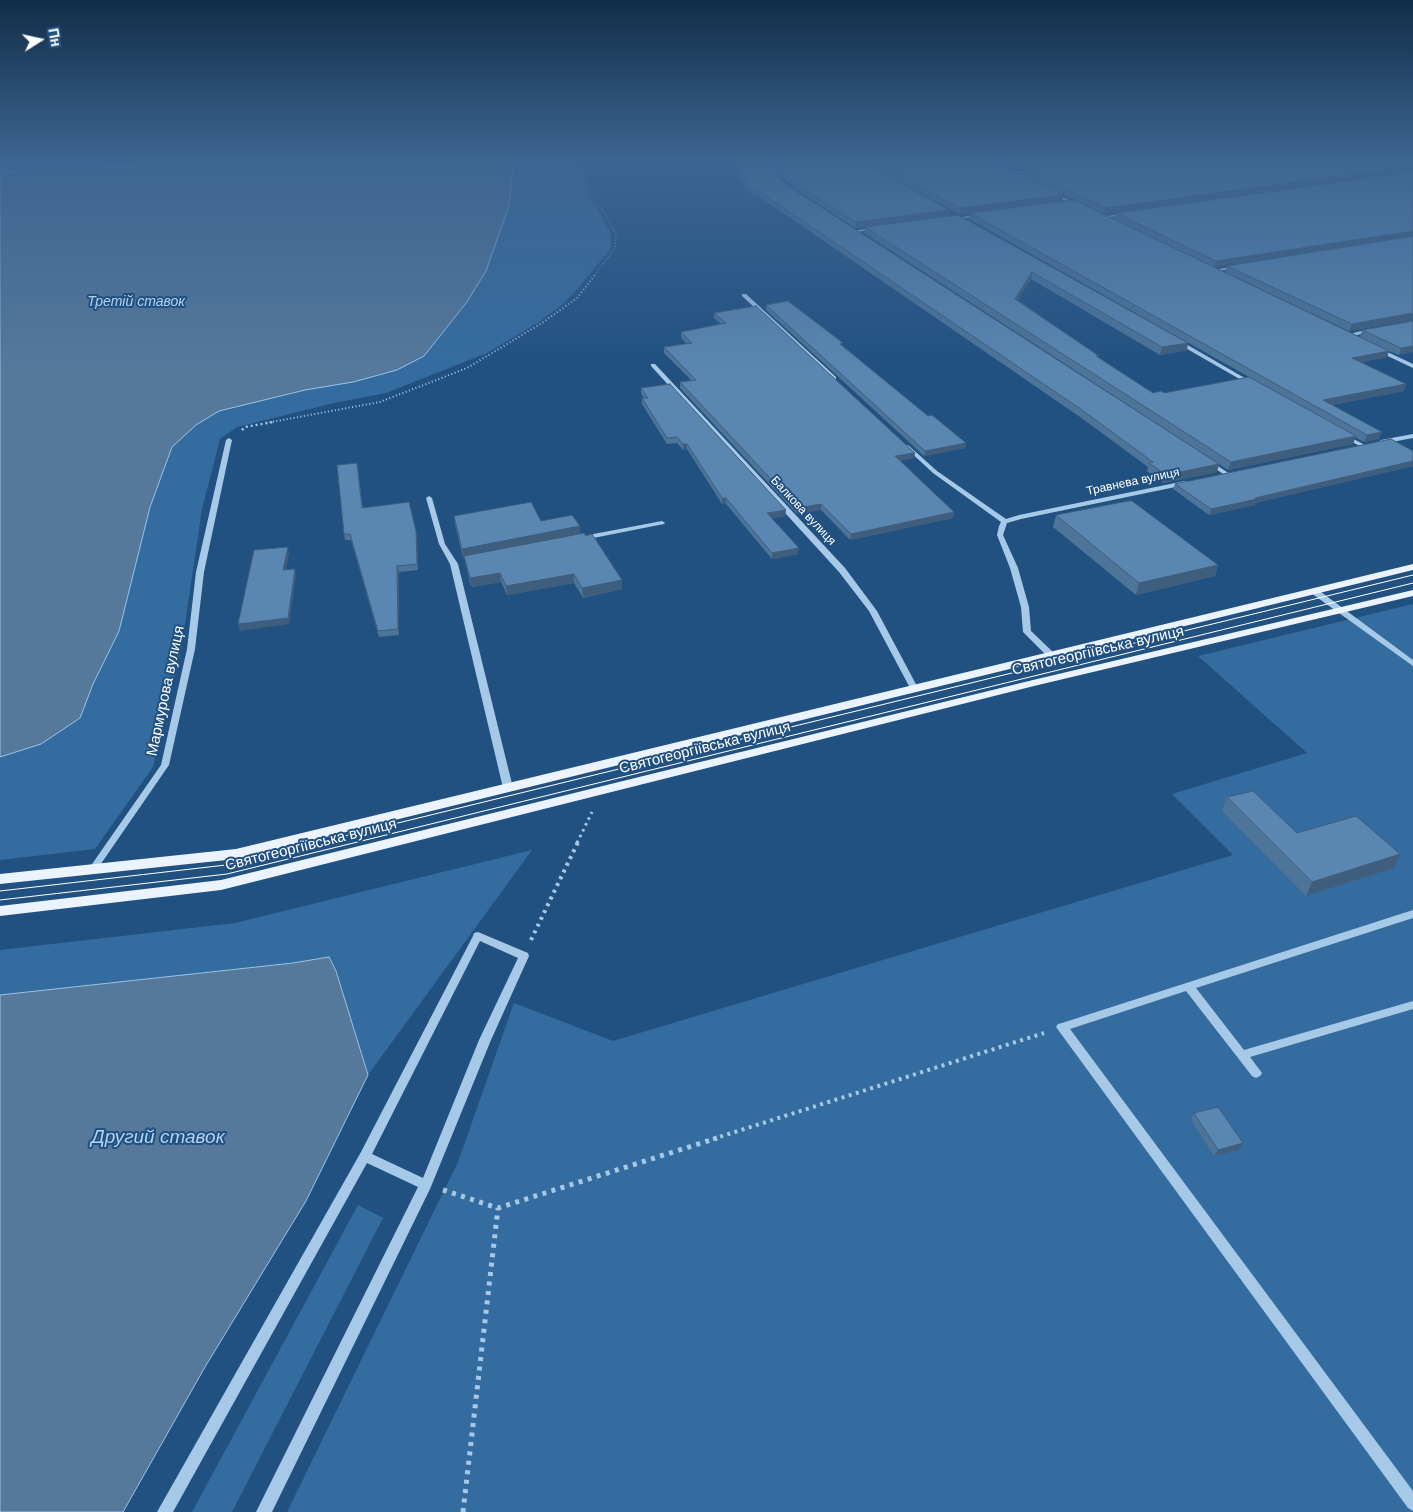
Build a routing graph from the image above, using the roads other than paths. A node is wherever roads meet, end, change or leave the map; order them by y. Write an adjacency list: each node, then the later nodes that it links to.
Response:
1 (866, 230): 2 (street)
2 (856, 231): 3 (street)
3 (862, 235)
4 (1206, 266): 6 (street)
5 (1243, 266): 6 (street)
6 (1214, 270): 7 (street)
7 (1223, 274)
8 (744, 295): 17 (street)
9 (1376, 329): 11 (street)
10 (1339, 330): 11 (street)
11 (1348, 334): 12 (street)
12 (1356, 338)
13 (1173, 339): 18 (street)
14 (1372, 346): 16 (street)
15 (653, 365): 42 (street, Балкова вулиця)
16 (1413, 366)
17 (840, 383)
18 (1259, 388)
19 (1336, 431): 23 (street)
20 (1413, 436): 23 (street)
21 (228, 440): 44 (street, Мармурова вулиця)
22 (905, 444): 32 (street)
23 (1362, 445): 24 (street)
24 (1352, 448)
25 (1202, 458): 27 (street)
26 (1236, 472): 27 (street)
27 (1227, 474): 28 (street)
28 (1217, 476)
29 (1189, 482): 32 (street, Травнева вулиця)
30 (429, 498): 35 (street)
31 (662, 522): 33 (street)
32 (1006, 522): 40 (street)
33 (577, 539)
34 (463, 562): 35 (street)
35 (454, 564): 43 (street)
36 (1413, 566): 37 (main road, Святогеоргіївська вулиця)
37 (1314, 591): 39 (street); 40 (main road, Святогеоргіївська вулиця)
38 (1413, 593): 39 (main road, Святогеоргіївська вулиця)
39 (1343, 611): 41 (street); 46 (main road, Святогеоргіївська вулиця)
40 (1051, 655): 42 (main road, Святогеоргіївська вулиця)
41 (1413, 664)
42 (914, 688): 43 (main road, Святогеоргіївська вулиця)
43 (508, 788): 44 (main road, Святогеоргіївська вулиця)
44 (92, 869): 45 (main road, Святогеоргіївська вулиця)
45 (0, 880)
46 (0, 911)
47 (1413, 914): 48 (street)
48 (1188, 986): 50 (street); 54 (street)
49 (1413, 1005): 50 (street)
50 (1243, 1055): 51 (street)
51 (1256, 1073)
52 (365, 1156): 53 (street); 53 (street); 55 (street)
53 (426, 1185): 56 (street)
54 (1413, 1503)
55 (165, 1512)
56 (264, 1512)

